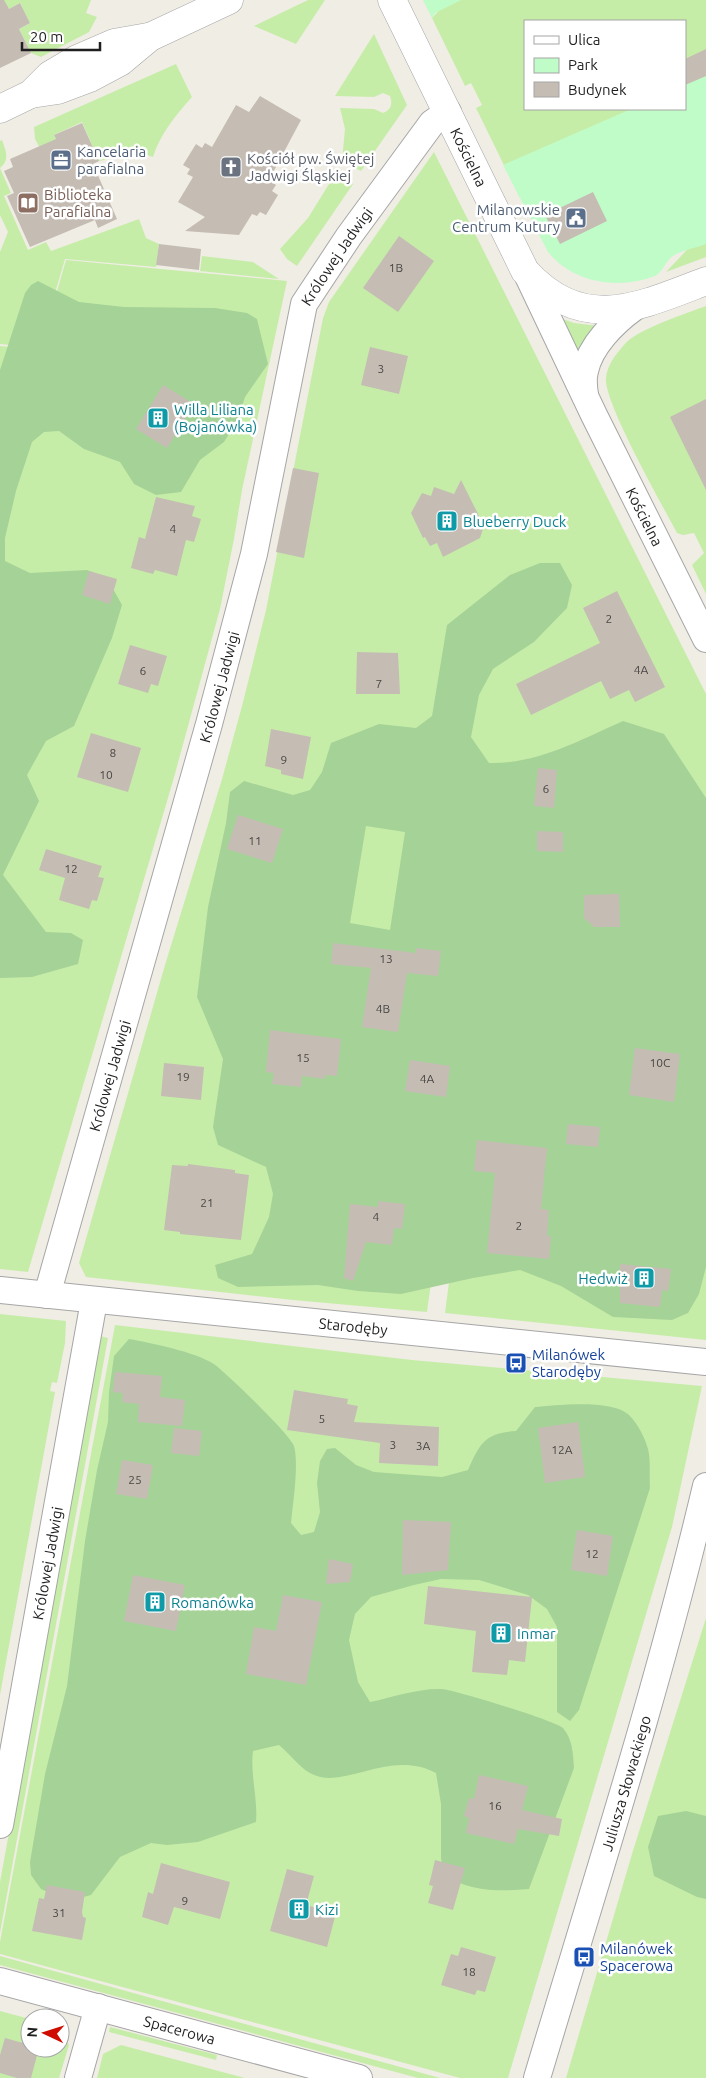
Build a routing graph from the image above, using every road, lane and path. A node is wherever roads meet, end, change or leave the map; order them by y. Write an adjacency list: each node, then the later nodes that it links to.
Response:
1 (229, 0): 3 (street)
2 (392, 0): 4 (street, Kościelna)
3 (0, 109)
4 (448, 112): 5 (street, Kościelna); 11 (street, Królowej Jadwigi)
5 (526, 270): 7 (street); 8 (street, Kościelna)
6 (706, 281): 7 (street)
7 (635, 307): 8 (street, Kościelna)
8 (584, 395): 9 (street, Kościelna)
9 (706, 639)
10 (0, 1290): 11 (street, Starodęby)
11 (47, 1295): 12 (street, Starodęby)
12 (94, 1301): 13 (street, Starodęby); 16 (street, Królowej Jadwigi)
13 (706, 1362)
14 (706, 1486): 15 (street, Juliusza Słowackiego)
15 (696, 1576): 21 (street, Juliusza Słowackiego)
16 (0, 1826)
17 (0, 1981): 18 (street, Spacerowa)
18 (98, 2007): 19 (street); 20 (street, Spacerowa)
19 (78, 2078)
20 (359, 2078)
21 (538, 2078)

